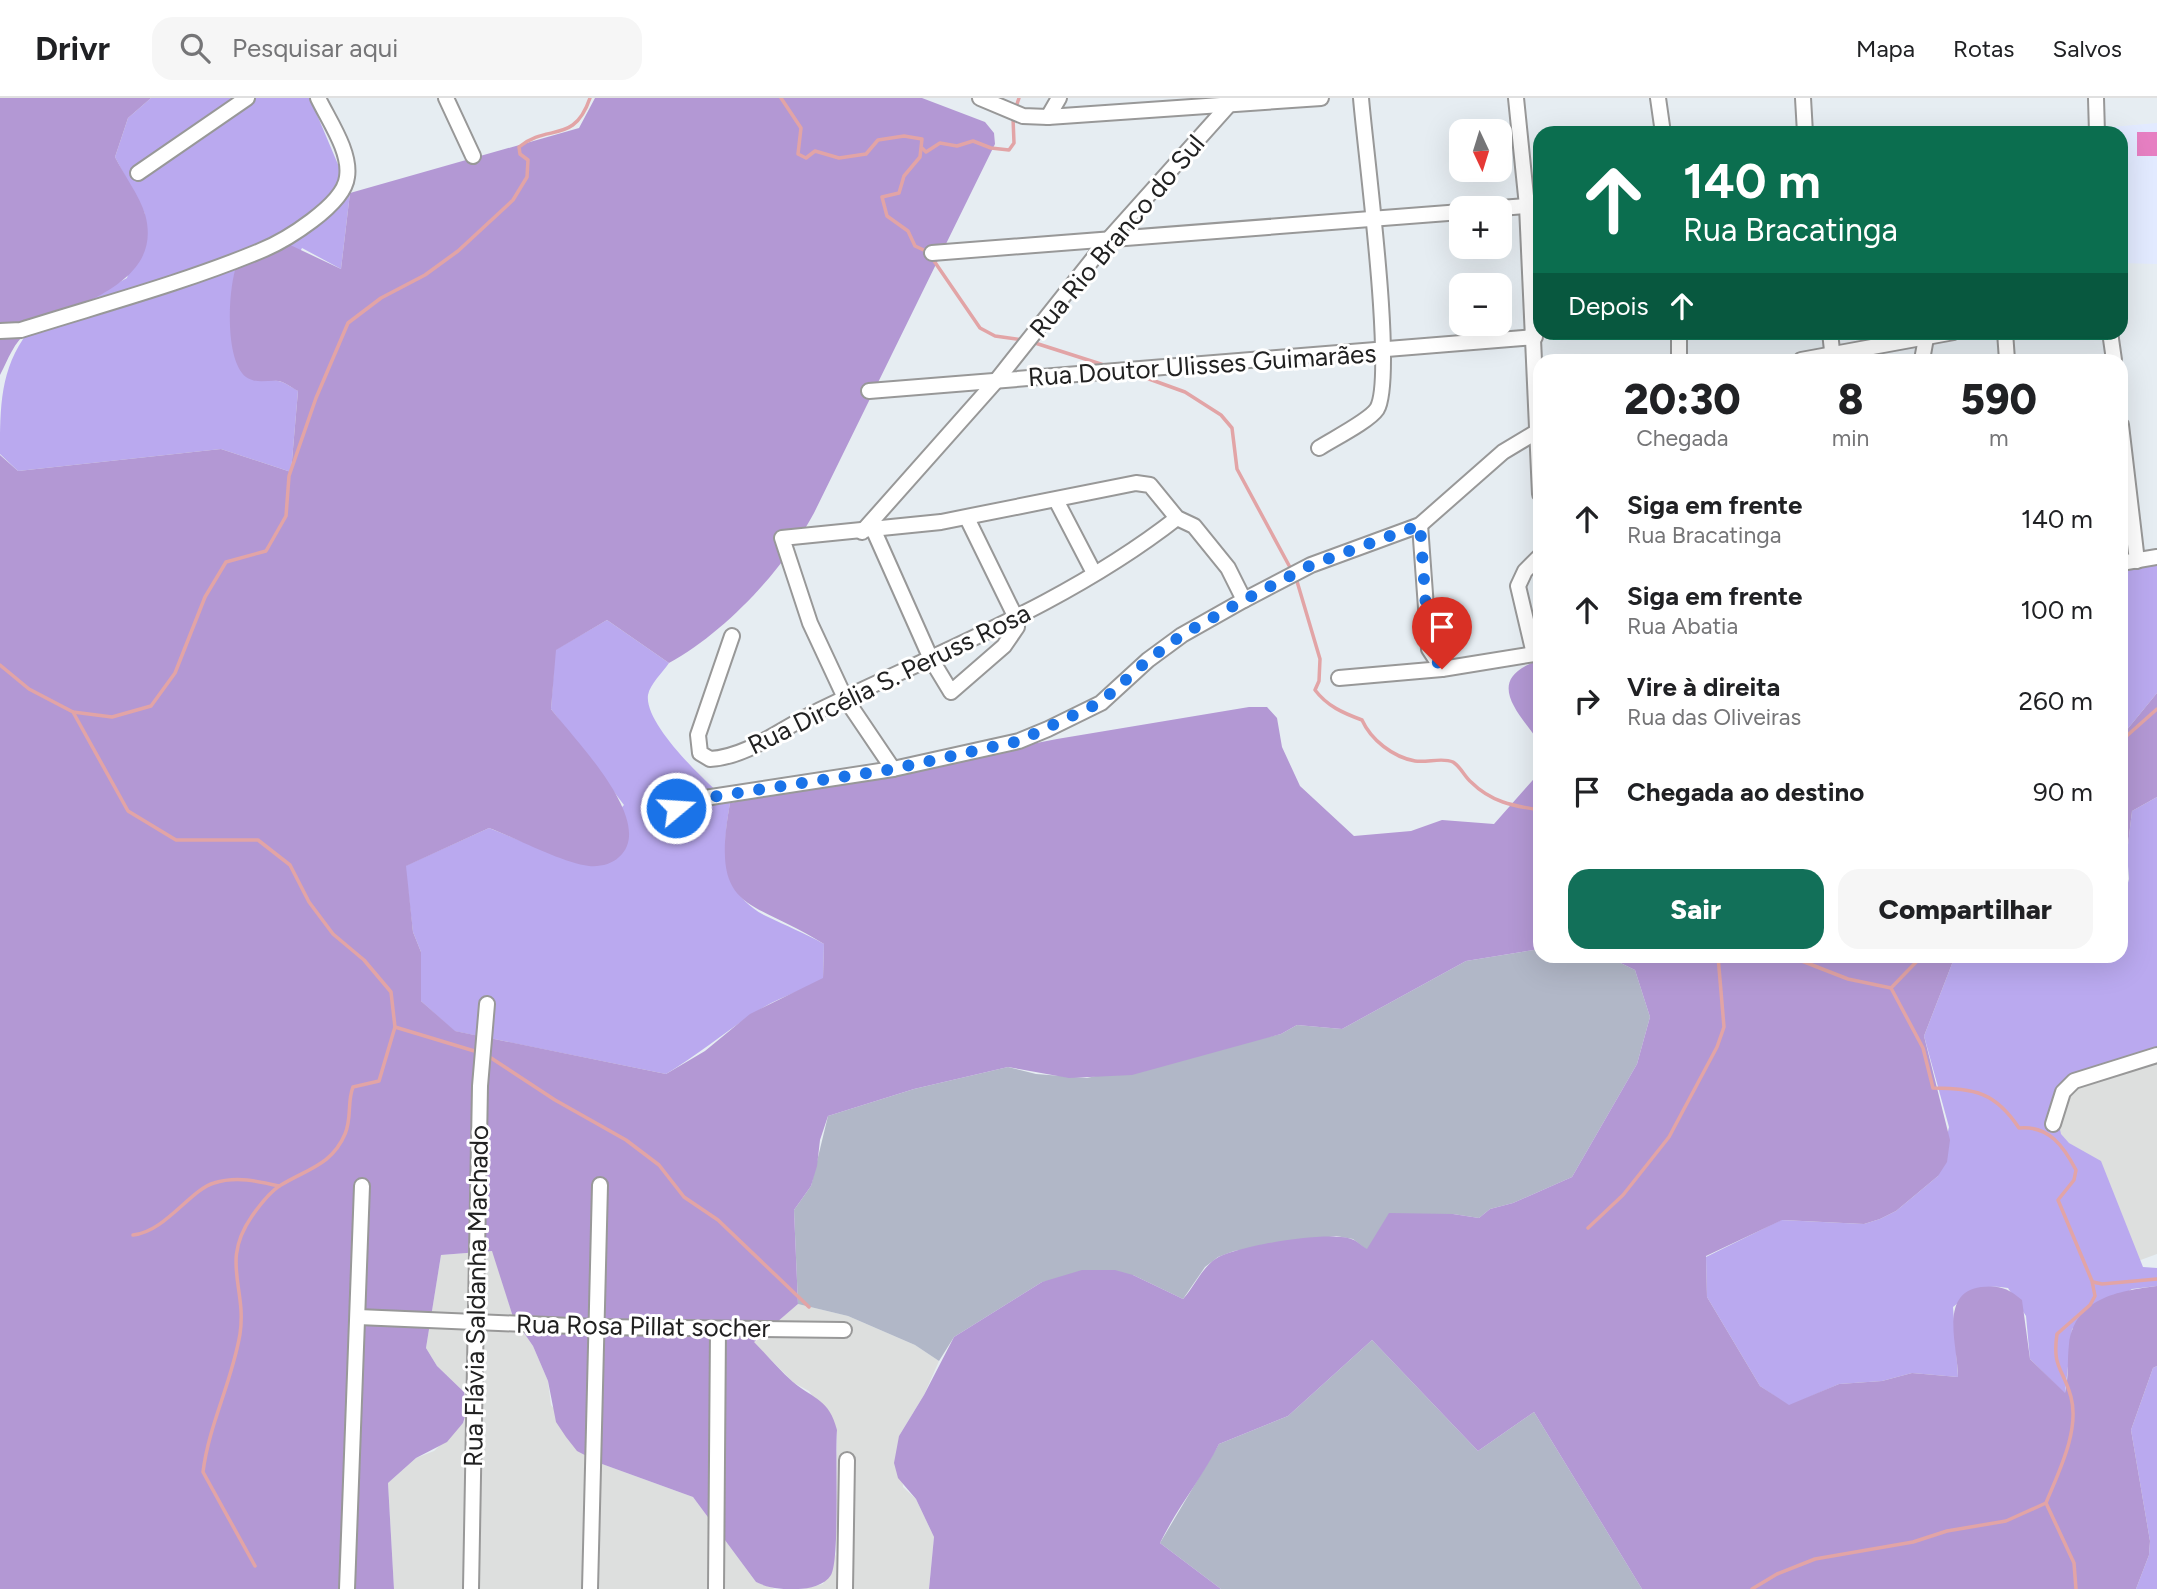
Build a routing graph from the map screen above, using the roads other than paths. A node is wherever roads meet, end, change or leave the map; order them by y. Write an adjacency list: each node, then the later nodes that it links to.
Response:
1 (247, 98): 18 (street)
2 (318, 98): 26 (street)
3 (446, 98): 17 (street)
4 (980, 98): 13 (street)
5 (1059, 98): 13 (street)
6 (1321, 98): 12 (street)
7 (1360, 98): 23 (street)
8 (1516, 98): 19 (street)
9 (1658, 98): 14 (street)
10 (1803, 98): 15 (street)
11 (2096, 98): 16 (street)
12 (1232, 102): 13 (street); 24 (street, Rua Rio Branco do Sul)
13 (1048, 117)
14 (1662, 126)
15 (1805, 126)
16 (2097, 126)
17 (473, 156)
18 (138, 173)
19 (1533, 199)
20 (1533, 205): 21 (street)
21 (1512, 207)
22 (1449, 213): 23 (street)
23 (1371, 220): 24 (street); 29 (street)
24 (1108, 240): 25 (street); 31 (street, Rua Rio Branco do Sul)
25 (932, 253)
26 (0, 331)
27 (1533, 337): 29 (street, Rua Doutor Ulisses Guimarães)
28 (1917, 340): 30 (street)
29 (1384, 351): 31 (street, Rua Doutor Ulisses Guimarães); 34 (street)
30 (1852, 354)
31 (996, 381): 32 (street, Rua Doutor Ulisses Guimarães); 40 (street, Rua Rio Branco do Sul)
32 (869, 391)
33 (1533, 435): 39 (street)
34 (1319, 448)
35 (2128, 484): 42 (street)
36 (1056, 499): 37 (street); 38 (street); 45 (street)
37 (967, 518): 40 (street); 47 (street)
38 (1177, 518): 45 (street, Rua Dircélia S. Peruss Rosa); 46 (street)
39 (1420, 525): 46 (street); 52 (street)
40 (868, 531): 51 (street); 54 (street)
41 (2157, 557): 42 (street)
42 (2137, 561): 43 (street)
43 (2128, 562)
44 (1533, 563): 49 (street)
45 (1094, 573): 47 (street, Rua Dircélia S. Peruss Rosa)
46 (1244, 600): 55 (street)
47 (1016, 618): 51 (street, Rua Dircélia S. Peruss Rosa); 51 (street)
48 (732, 636): 54 (street, Rua Dircélia S. Peruss Rosa)
49 (1533, 640)
50 (1533, 655): 52 (street)
51 (931, 659): 54 (street, Rua Dircélia S. Peruss Rosa)
52 (1442, 669): 53 (street)
53 (1339, 678)
54 (845, 698): 55 (street)
55 (893, 769): 56 (street)
56 (676, 808)
57 (487, 1004): 63 (street, Rua Flávia Saldanha Machado)
58 (2157, 1055): 59 (street)
59 (2053, 1124)
60 (600, 1185): 64 (street)
61 (362, 1186): 62 (street)
62 (358, 1317): 63 (street, Rua Rosa Pillat socher); 68 (street)
63 (475, 1322): 64 (street, Rua Rosa Pillat socher); 69 (street, Rua Flávia Saldanha Machado)
64 (596, 1327): 65 (street, Rua Rosa Pillat socher); 70 (street)
65 (718, 1329): 66 (street, Rua Rosa Pillat socher); 71 (street)
66 (844, 1330)
67 (847, 1460): 72 (street)
68 (347, 1589)
69 (471, 1589)
70 (590, 1589)
71 (716, 1589)
72 (845, 1589)

